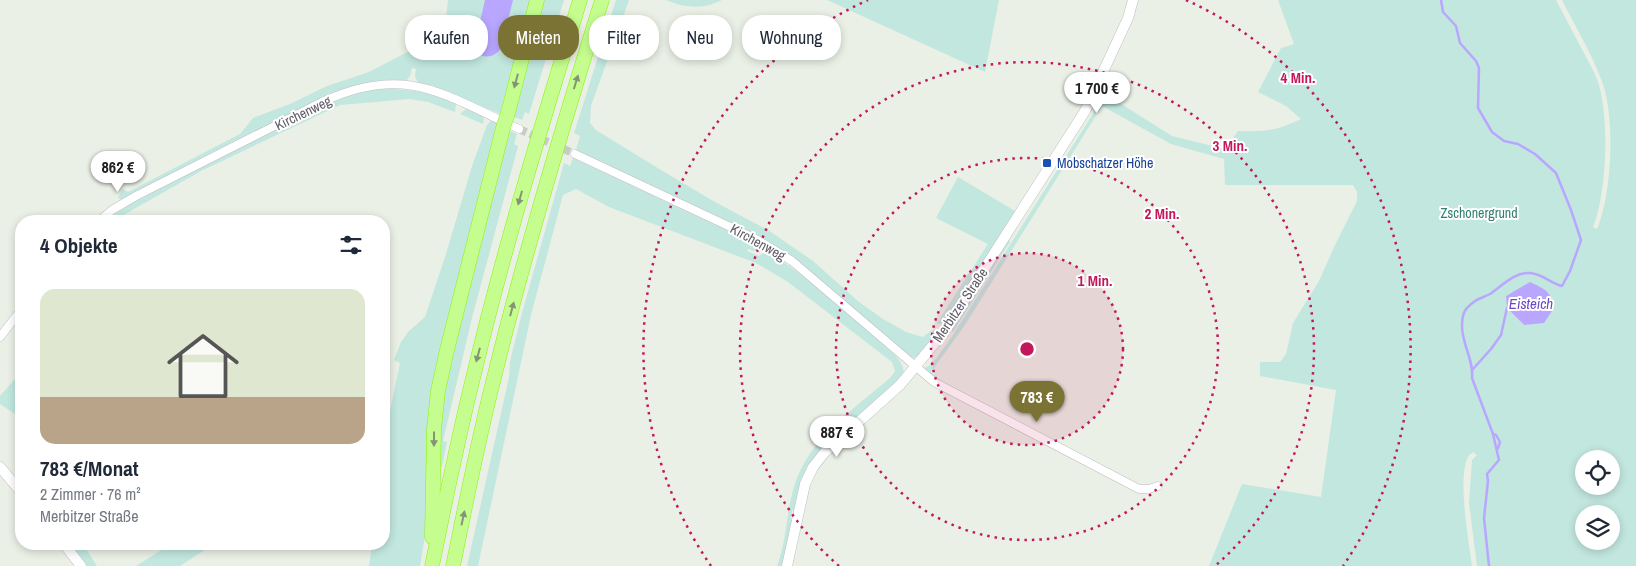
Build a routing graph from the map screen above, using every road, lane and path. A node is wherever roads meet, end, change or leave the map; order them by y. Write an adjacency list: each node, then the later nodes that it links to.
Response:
1 (537, 0): 16 (highway, one-way to 16, bridge)
2 (580, 0): 16 (highway, one-way to 16)
3 (602, 0): 17 (highway, one-way to 3)
4 (1133, 0): 10 (street, Merbitzer Straße)
5 (519, 129): 7 (street, Kirchenweg)
6 (575, 154): 10 (street, Kirchenweg)
7 (106, 215)
8 (15, 318): 9 (street)
9 (0, 337)
10 (916, 368): 13 (street); 18 (street, Merbitzer Straße)
11 (0, 466): 12 (street)
12 (15, 485)
13 (1158, 486)
14 (69, 550): 15 (street)
15 (81, 566)
16 (432, 566)
17 (453, 566)
18 (787, 566)

